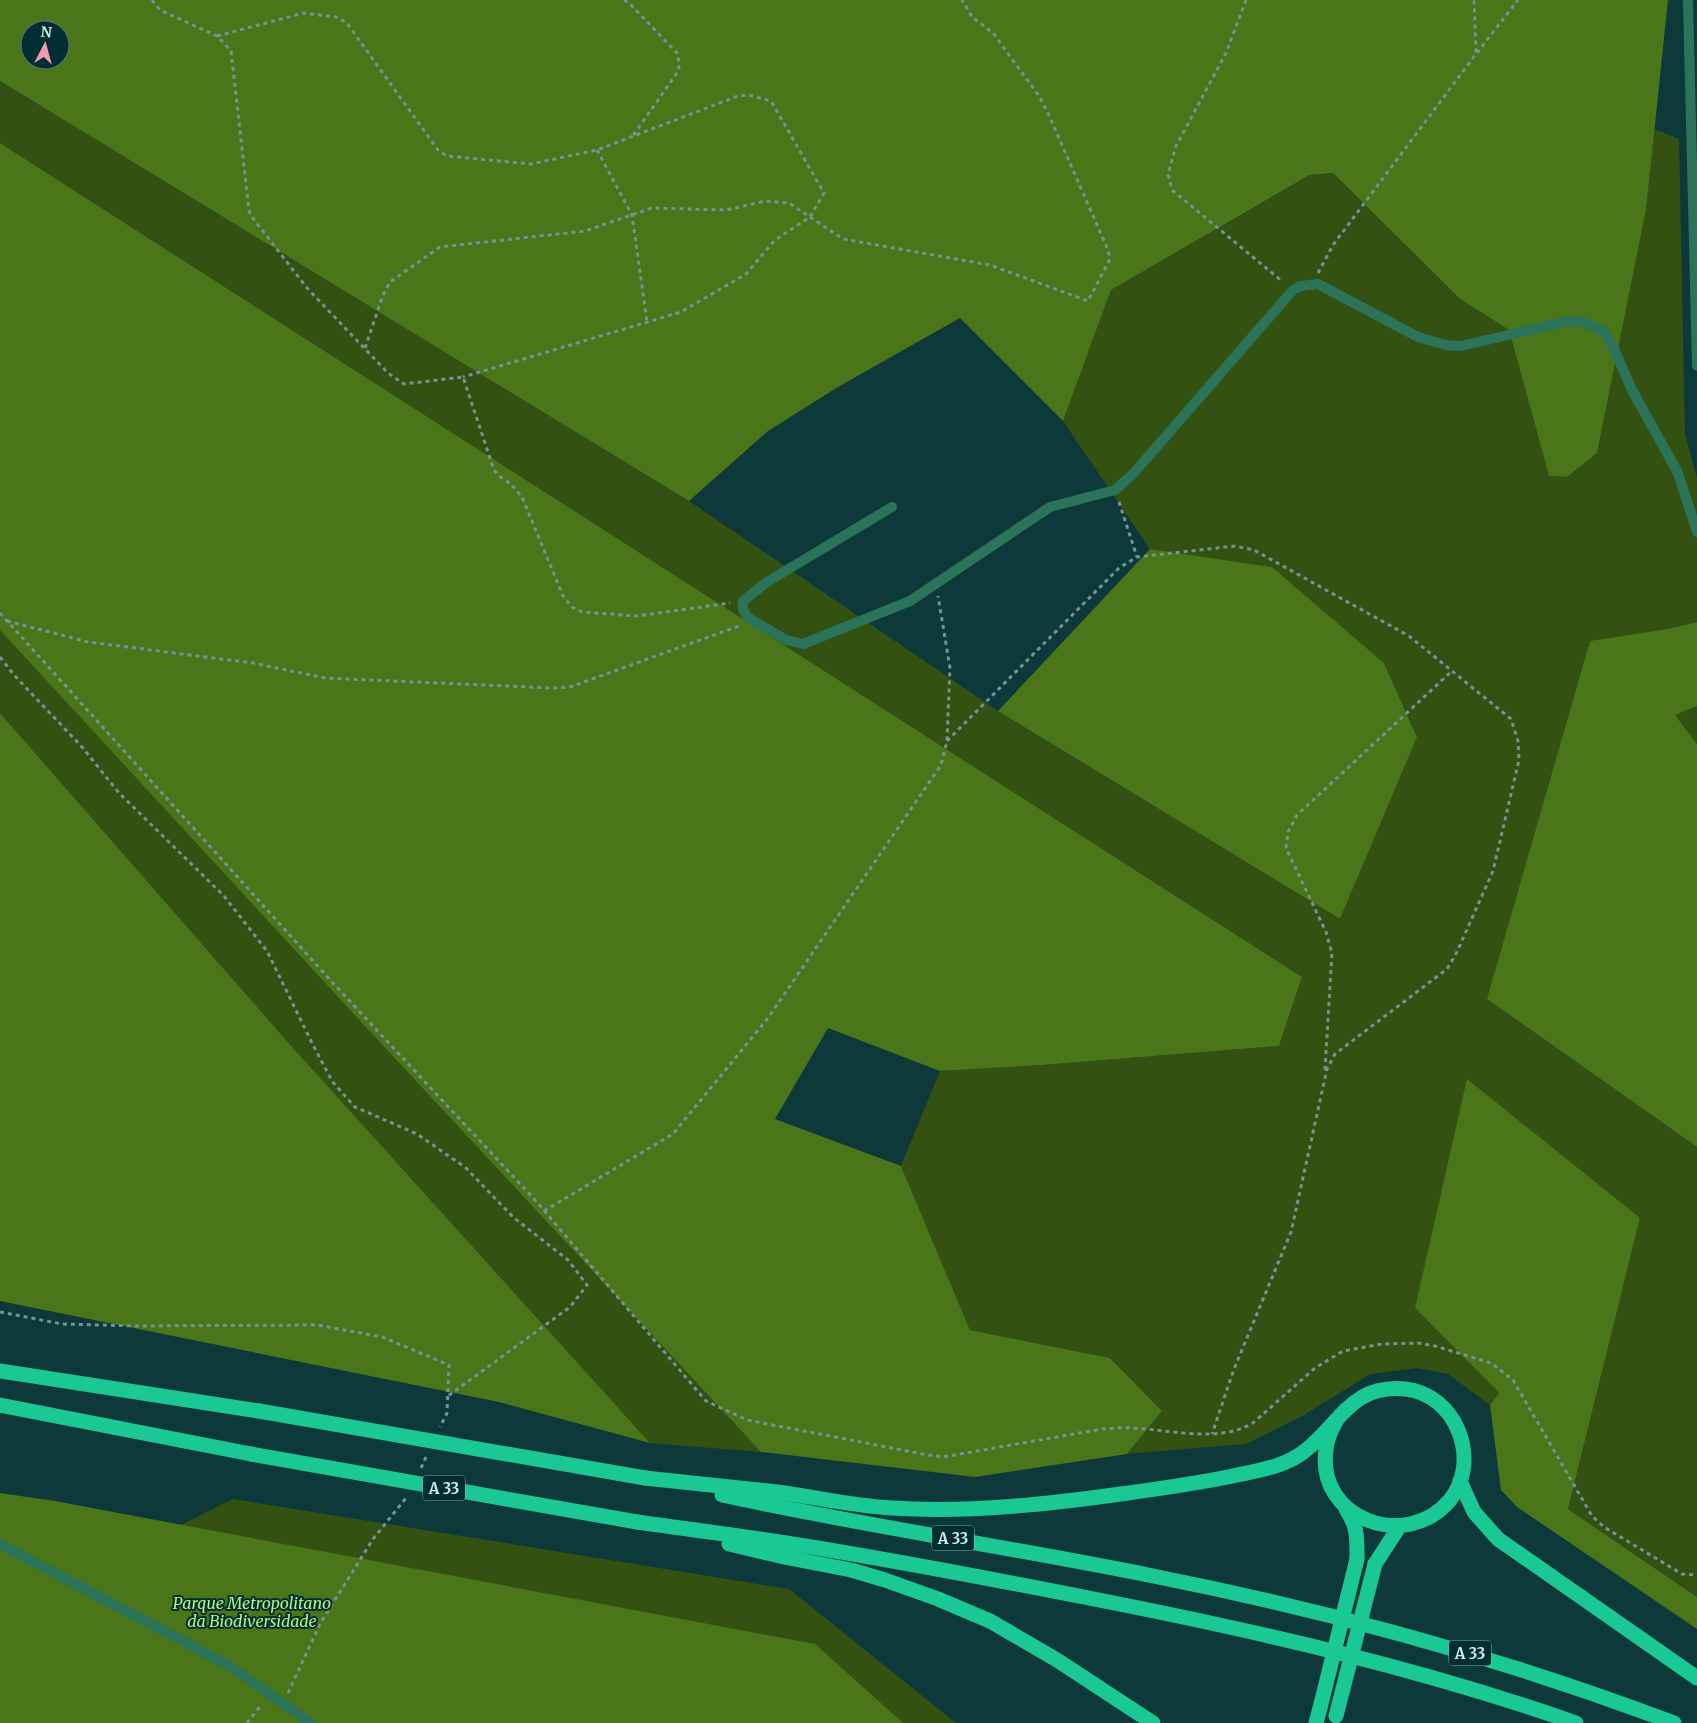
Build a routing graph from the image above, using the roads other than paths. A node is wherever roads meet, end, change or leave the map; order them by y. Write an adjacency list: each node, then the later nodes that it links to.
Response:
1 (1688, 0): 2 (lane)
2 (1697, 366)
3 (892, 507): 4 (lane)
4 (1697, 532)
5 (0, 1371): 8 (highway, A 33, bridge)
6 (0, 1405): 11 (highway, A 33, bridge)
7 (1338, 1418): 8 (highway); 9 (highway); 10 (highway)
8 (645, 1478): 20 (highway, A 33)
9 (1460, 1481): 12 (highway); 14 (highway)
10 (1333, 1489): 12 (highway); 15 (highway, bridge)
11 (637, 1522): 18 (highway); 19 (highway, A 33)
12 (1399, 1527): 16 (highway, bridge)
13 (0, 1544): 17 (lane)
14 (1697, 1678)
15 (1318, 1716)
16 (1336, 1719)
17 (311, 1723)
18 (1153, 1723)
19 (1576, 1723)
20 (1674, 1723)

